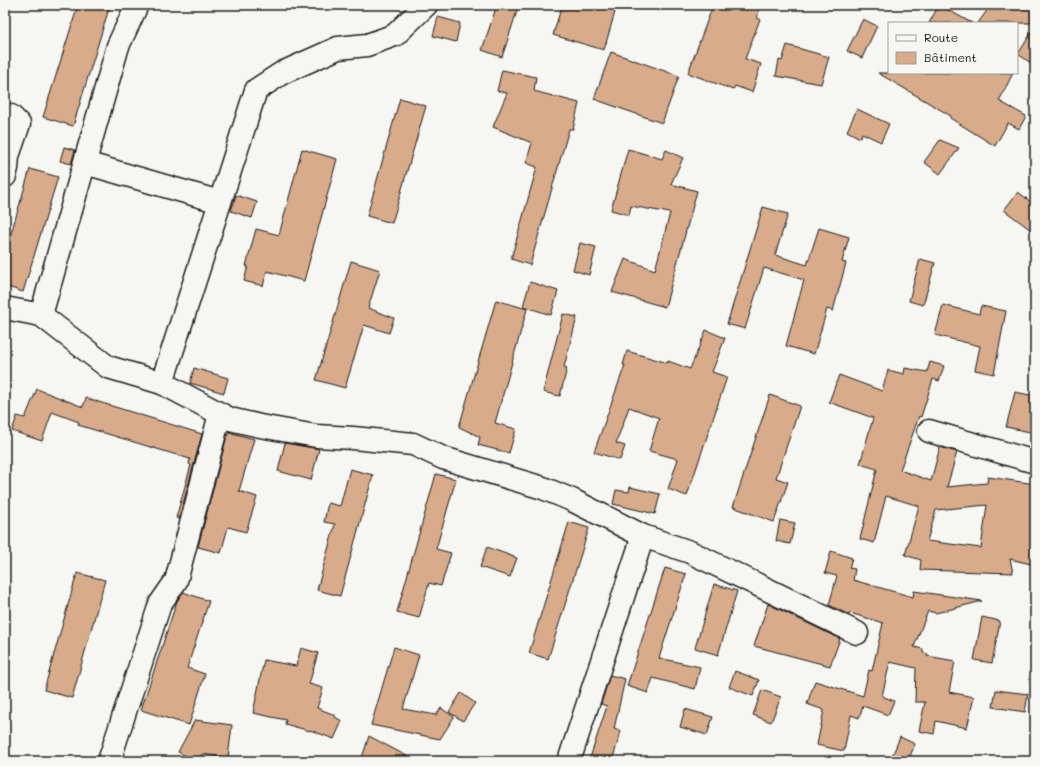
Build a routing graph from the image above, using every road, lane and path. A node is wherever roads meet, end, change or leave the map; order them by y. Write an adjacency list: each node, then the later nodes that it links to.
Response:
1 (137, 5): 4 (street)
2 (426, 5): 6 (street)
3 (5, 114): 5 (street)
4 (85, 162): 6 (street); 8 (street)
5 (5, 176)
6 (220, 202): 9 (street)
7 (5, 308): 8 (street)
8 (41, 315): 9 (street)
9 (162, 383): 10 (street)
10 (220, 414): 13 (street); 15 (street)
11 (929, 431): 12 (street)
12 (1035, 462)
13 (643, 536): 14 (street); 16 (street)
14 (856, 633)
15 (109, 761)
16 (569, 761)

